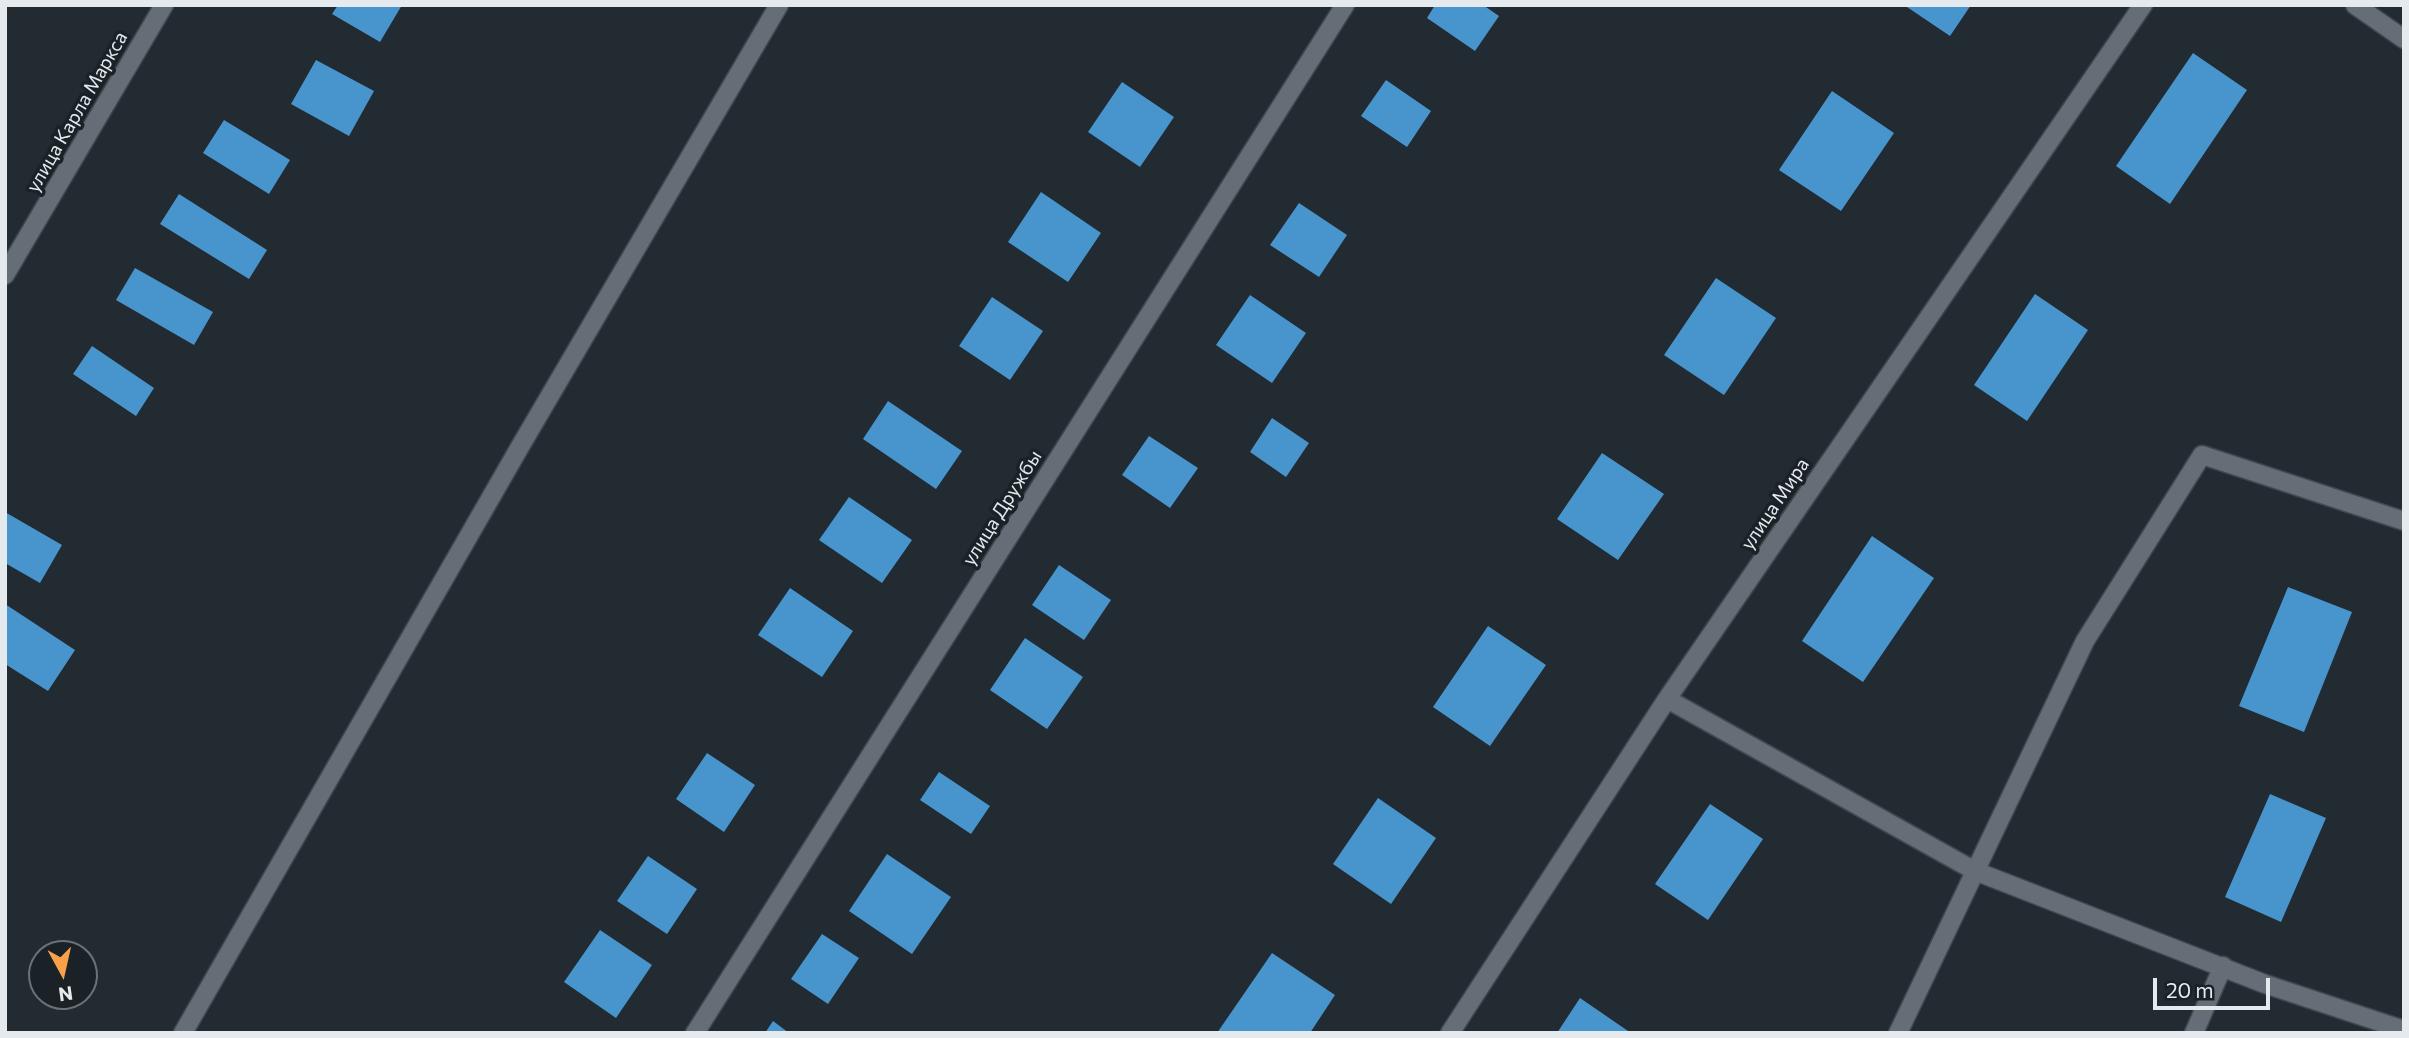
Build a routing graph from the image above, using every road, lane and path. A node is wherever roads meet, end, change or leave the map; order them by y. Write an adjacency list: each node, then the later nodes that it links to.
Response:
1 (164, 5): 7 (street, улица Карла Маркса)
2 (779, 5): 13 (street)
3 (1345, 5): 14 (street, улица Дружбы)
4 (2143, 5): 9 (street, улица Мира)
5 (2355, 5): 6 (street)
6 (2404, 39)
7 (5, 275)
8 (2404, 521): 10 (street)
9 (1667, 699): 10 (street); 15 (street, улица Мира)
10 (1975, 871): 11 (street); 16 (street)
11 (2223, 966): 12 (street); 17 (street)
12 (2404, 1030)
13 (183, 1033)
14 (695, 1033)
15 (1450, 1033)
16 (1898, 1033)
17 (2194, 1033)

